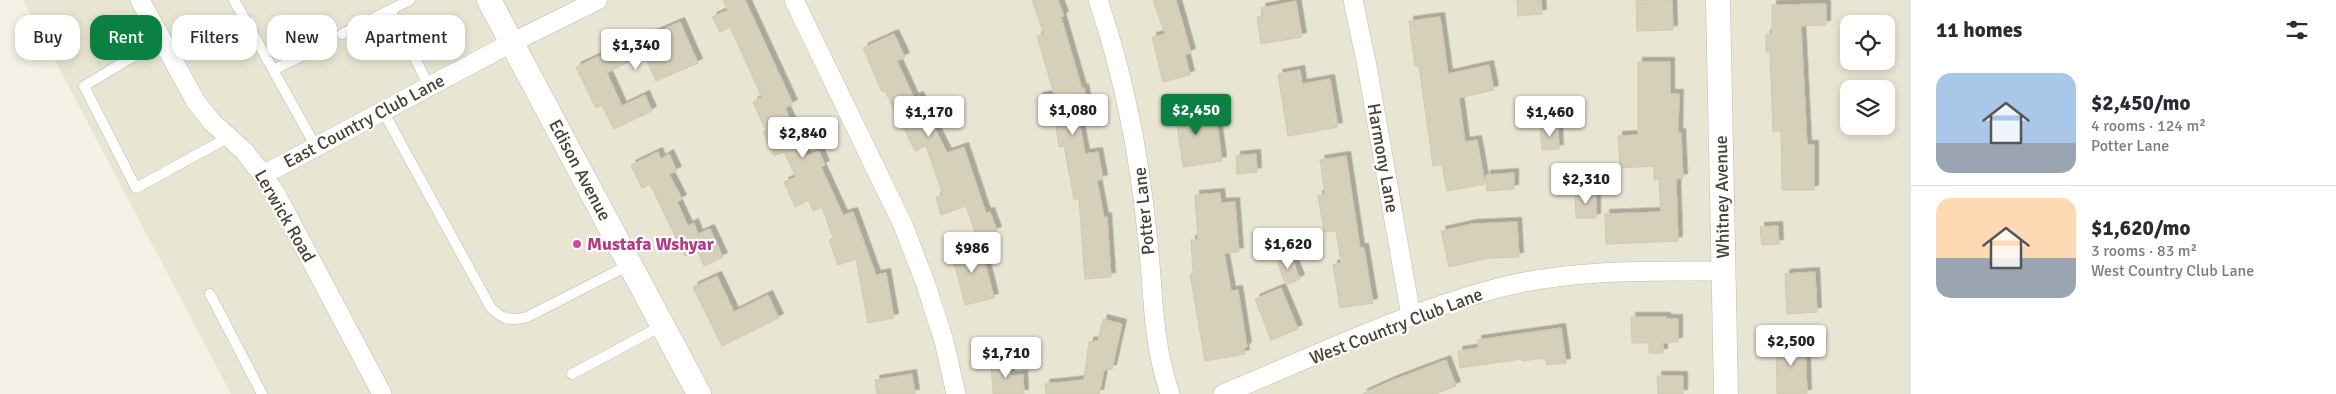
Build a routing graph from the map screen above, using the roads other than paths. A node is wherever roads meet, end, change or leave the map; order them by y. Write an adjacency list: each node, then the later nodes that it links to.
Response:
1 (140, 0): 11 (street, Lerwick Road)
2 (234, 0): 17 (lane)
3 (410, 0): 10 (lane)
4 (489, 0): 14 (street, Edison Avenue)
5 (598, 0): 14 (street, East Country Club Lane)
6 (794, 0): 32 (street)
7 (1098, 0): 33 (street, Potter Lane)
8 (1353, 0): 26 (street, Harmony Lane)
9 (1718, 0): 24 (street, Whitney Avenue)
10 (390, 10): 12 (lane); 18 (lane)
11 (148, 15)
12 (342, 34)
13 (162, 42): 20 (street, Lerwick Road)
14 (511, 43): 18 (street, East Country Club Lane); 23 (street, Edison Avenue)
15 (128, 60): 20 (lane)
16 (293, 60): 17 (lane)
17 (273, 70): 21 (lane)
18 (429, 86): 19 (street, East Country Club Lane)
19 (383, 111): 21 (street, East Country Club Lane); 23 (lane)
20 (229, 138): 22 (street, Lerwick Road)
21 (316, 147): 22 (street, East Country Club Lane)
22 (264, 175): 30 (street, Lerwick Road)
23 (631, 264): 27 (street, Edison Avenue)
24 (1723, 271): 26 (street, West Country Club Lane); 35 (street, Whitney Avenue)
25 (210, 294): 29 (lane)
26 (1411, 316): 34 (street, West Country Club Lane)
27 (663, 325): 28 (lane); 31 (street, Edison Avenue)
28 (572, 374)
29 (262, 394)
30 (382, 394)
31 (699, 394)
32 (956, 394)
33 (1170, 394)
34 (1223, 394)
35 (1726, 394)

